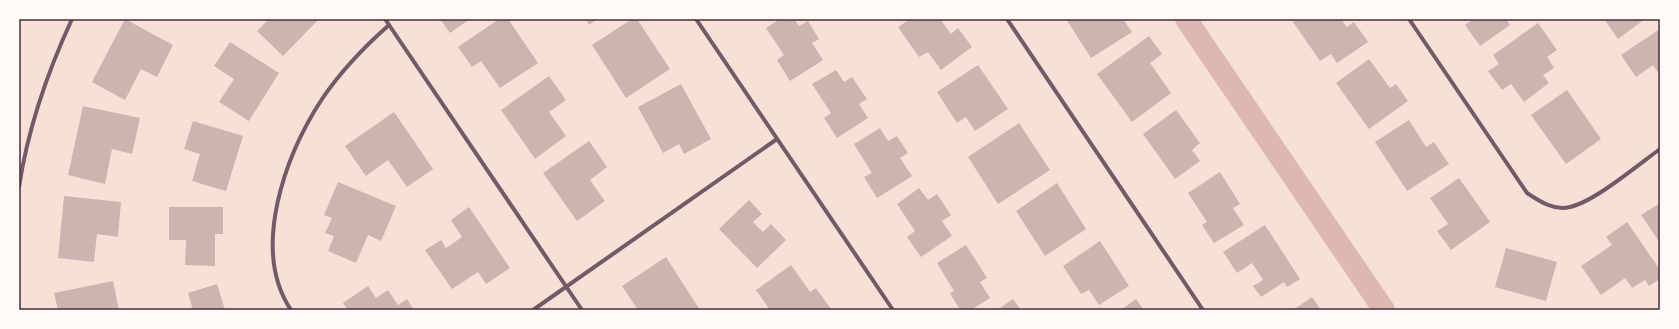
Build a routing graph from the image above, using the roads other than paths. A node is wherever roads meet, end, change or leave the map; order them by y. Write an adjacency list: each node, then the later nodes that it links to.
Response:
1 (72, 19): 9 (street)
2 (385, 19): 6 (street)
3 (696, 19): 7 (street)
4 (1007, 19): 15 (street)
5 (1409, 19): 8 (street)
6 (389, 25): 10 (street); 11 (street)
7 (777, 139): 10 (street); 14 (street)
8 (1660, 149)
9 (19, 187)
10 (566, 287): 12 (street); 13 (street)
11 (291, 310)
12 (533, 310)
13 (582, 310)
14 (893, 310)
15 (1203, 310)

